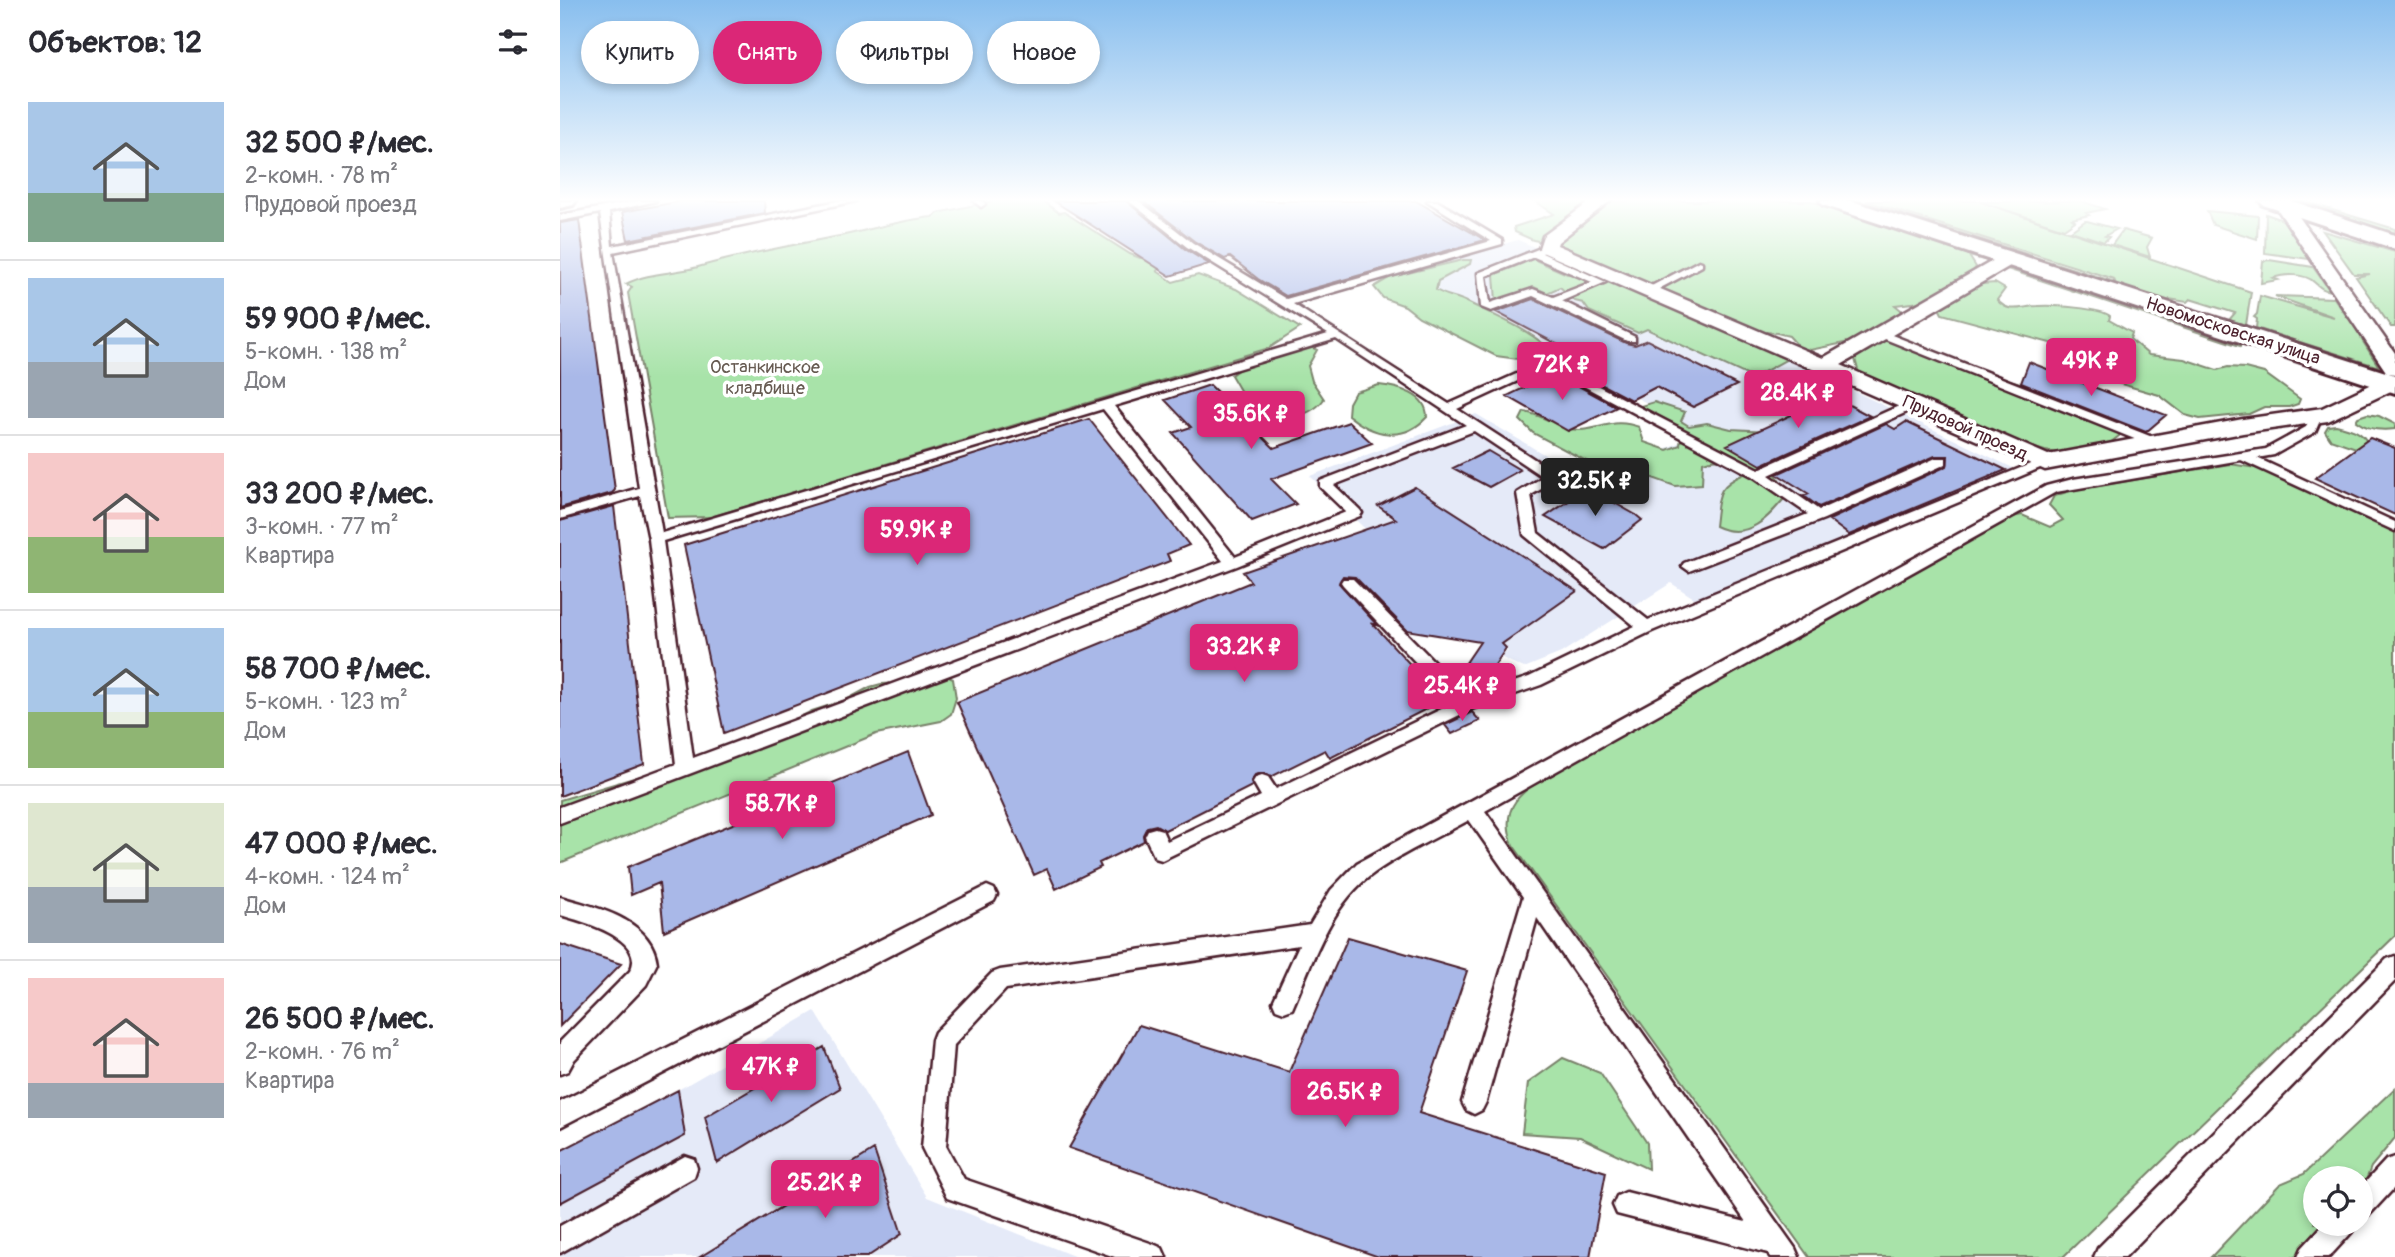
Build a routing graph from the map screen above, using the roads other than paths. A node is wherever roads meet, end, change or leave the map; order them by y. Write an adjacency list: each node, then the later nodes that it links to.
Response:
1 (610, 260): 28 (lane)
2 (1213, 260): 12 (lane)
3 (1437, 260): 12 (lane)
4 (1519, 260): 11 (lane)
5 (1558, 260): 11 (lane)
6 (1564, 260): 10 (street, Прудовой проезд)
7 (2009, 260): 13 (street); 17 (main road, Новомосковская улица)
8 (2316, 260): 17 (street)
9 (1699, 264): 10 (lane)
10 (1647, 291): 16 (street, Прудовой проезд)
11 (1553, 301): 15 (lane)
12 (1284, 303): 14 (lane)
13 (1879, 333): 16 (street); 23 (lane)
14 (1336, 335): 18 (lane); 20 (lane)
15 (1631, 340)
16 (1824, 366): 19 (street, Прудовой проезд)
17 (2394, 378): 21 (street, Прудовой проезд)
18 (1106, 404): 32 (lane); 33 (lane)
19 (1914, 404): 26 (street, Прудовой проезд); 27 (lane)
20 (1447, 409): 22 (lane); 27 (lane)
21 (2316, 416): 23 (street, Прудовой проезд); 24 (lane)
22 (1473, 427): 33 (lane); 36 (lane)
23 (2156, 443): 26 (street, Прудовой проезд)
24 (2245, 457): 31 (lane); 41 (lane)
25 (1941, 461): 30 (lane)
26 (2045, 463): 36 (lane)
27 (1759, 474): 30 (lane)
28 (646, 490): 29 (lane); 32 (lane)
29 (560, 515)
30 (1819, 516): 34 (lane)
31 (2395, 527)
32 (656, 540): 38 (lane)
33 (1232, 563): 38 (lane)
34 (1689, 566)
35 (1348, 582): 37 (lane)
36 (1646, 627): 37 (lane)
37 (1466, 705): 40 (lane)
38 (685, 767): 42 (lane)
39 (1262, 782): 40 (lane)
40 (1272, 799): 43 (lane)
41 (1473, 810): 45 (lane); 47 (lane)
42 (560, 815)
43 (1155, 836)
44 (987, 895): 52 (lane)
45 (1533, 897): 51 (lane); 59 (lane)
46 (560, 906): 50 (lane)
47 (1317, 933): 49 (lane); 60 (lane)
48 (2395, 965): 61 (lane)
49 (1283, 1002)
50 (560, 1063)
51 (1474, 1102)
52 (560, 1115)
53 (685, 1168): 58 (lane)
54 (2395, 1169): 55 (lane)
55 (2373, 1192)
56 (1626, 1205): 59 (lane)
57 (2331, 1236): 62 (lane)
58 (560, 1240)
59 (1780, 1250)
60 (1153, 1257)
61 (2106, 1257)
62 (2311, 1257)

